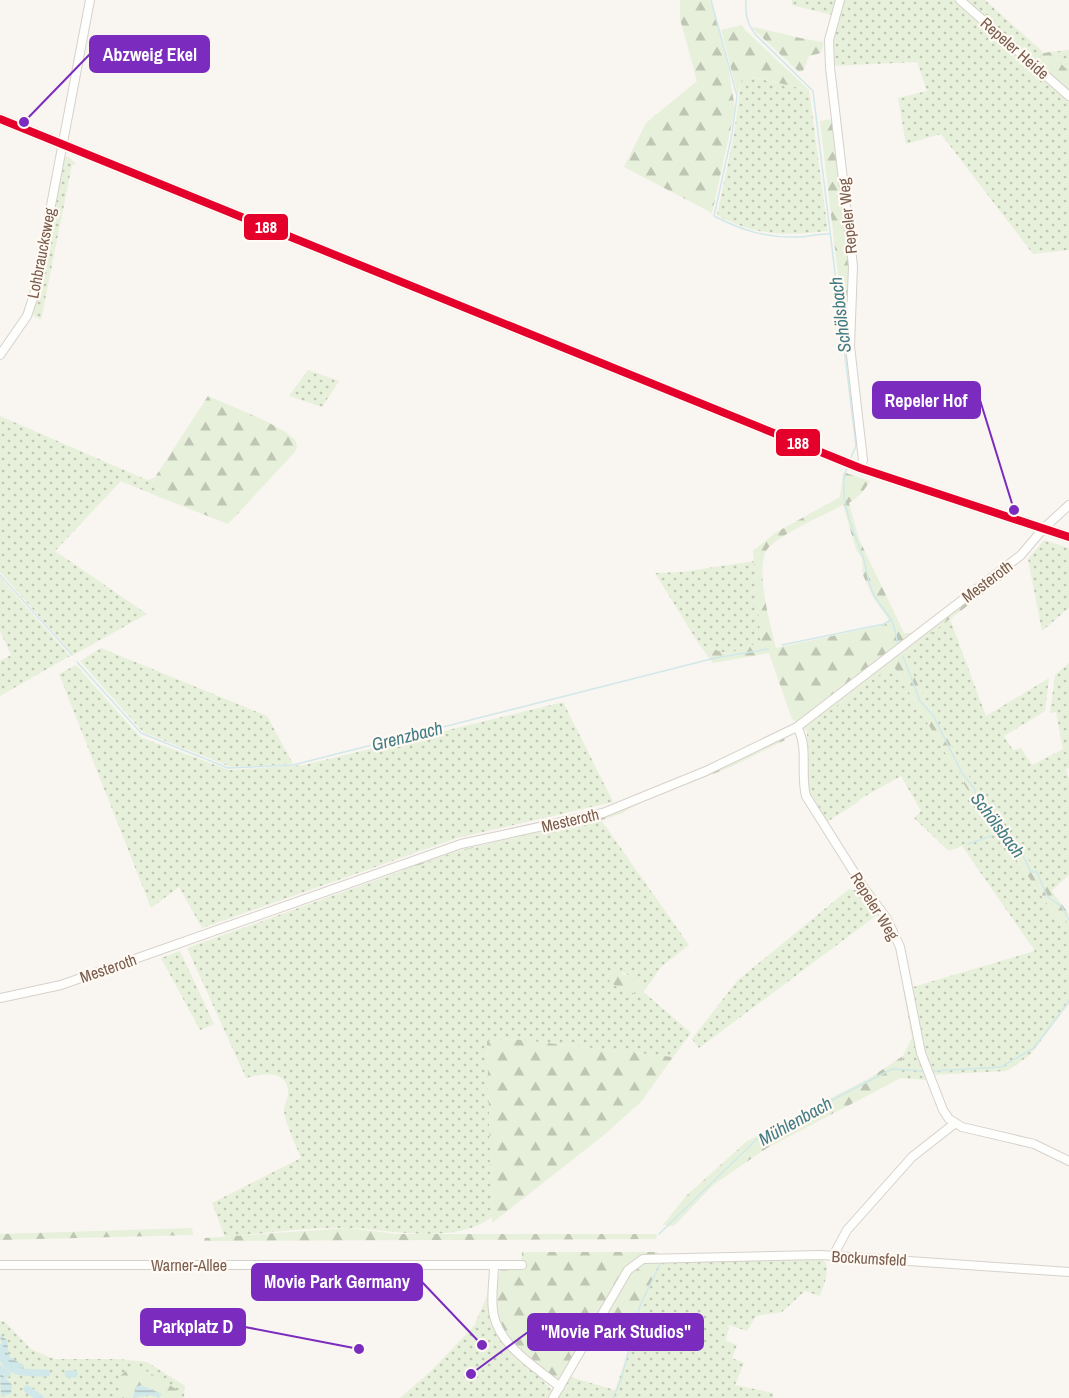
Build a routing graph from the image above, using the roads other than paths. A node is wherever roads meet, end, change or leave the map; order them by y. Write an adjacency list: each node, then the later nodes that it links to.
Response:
1 (90, 0): 6 (street, Lohbraucksweg)
2 (840, 0): 8 (street, Repeler Weg)
3 (960, 0): 4 (street, Repeler Heide)
4 (1069, 96)
5 (0, 119): 6 (main road)
6 (61, 144): 7 (street, Lohbraucksweg); 8 (main road)
7 (0, 355)
8 (852, 465): 10 (main road)
9 (1069, 505): 10 (street, Mesteroth)
10 (1043, 528): 11 (main road); 12 (street, Mesteroth)
11 (1069, 537)
12 (797, 727): 13 (street, Mesteroth); 14 (street, Repeler Weg)
13 (0, 998)
14 (954, 1124): 15 (street); 16 (street)
15 (1069, 1161)
16 (833, 1256): 20 (street, Bockumsfeld); 21 (street, Bockumsfeld)
17 (0, 1265): 18 (street, Warner-Allee)
18 (494, 1265): 19 (street, Warner-Allee); 21 (street)
19 (522, 1265)
20 (1069, 1272)
21 (560, 1387): 22 (street, Bockumsfeld)
22 (553, 1398)

